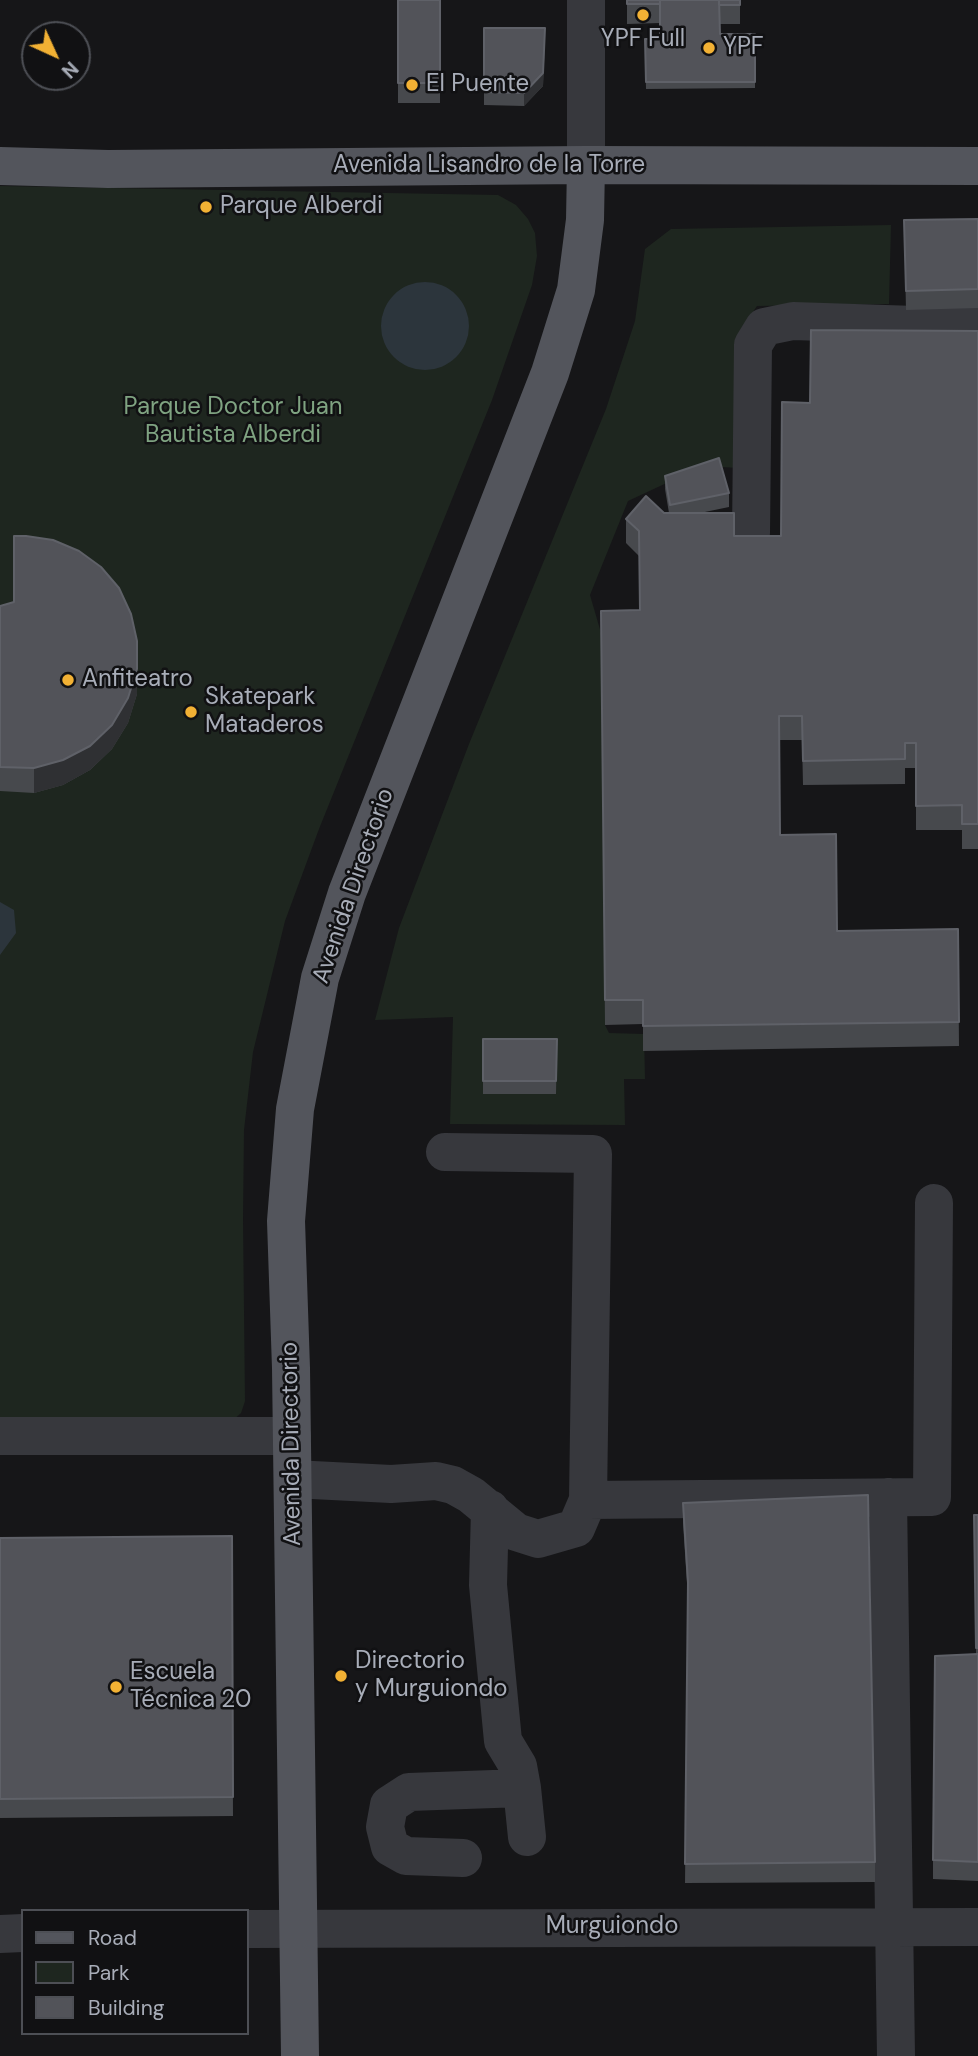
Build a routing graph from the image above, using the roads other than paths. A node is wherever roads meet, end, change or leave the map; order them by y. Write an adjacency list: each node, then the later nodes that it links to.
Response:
1 (586, 0): 2 (street, Avenida Directorio)
2 (586, 165): 3 (main road, Avenida Lisandro de la Torre); 4 (main road, Avenida Lisandro de la Torre); 10 (main road, Avenida Directorio)
3 (0, 166)
4 (978, 166)
5 (978, 327): 6 (street)
6 (751, 533)
7 (444, 1152): 13 (street)
8 (934, 1203): 12 (street)
9 (0, 1436): 10 (street)
10 (292, 1436): 11 (main road, Avenida Directorio)
11 (293, 1479): 14 (street); 20 (main road, Avenida Directorio)
12 (888, 1497): 13 (street); 18 (street)
13 (589, 1500): 14 (street)
14 (490, 1510): 15 (street)
15 (522, 1788): 16 (street); 17 (street)
16 (527, 1837)
17 (463, 1858)
18 (895, 1927): 19 (street, Murguiondo); 20 (street, Murguiondo); 25 (street)
19 (978, 1927)
20 (299, 1928): 21 (street, Murguiondo); 24 (main road, Avenida Directorio)
21 (248, 1929)
22 (21, 1933): 23 (street)
23 (0, 1934)
24 (300, 2056)
25 (897, 2056)

